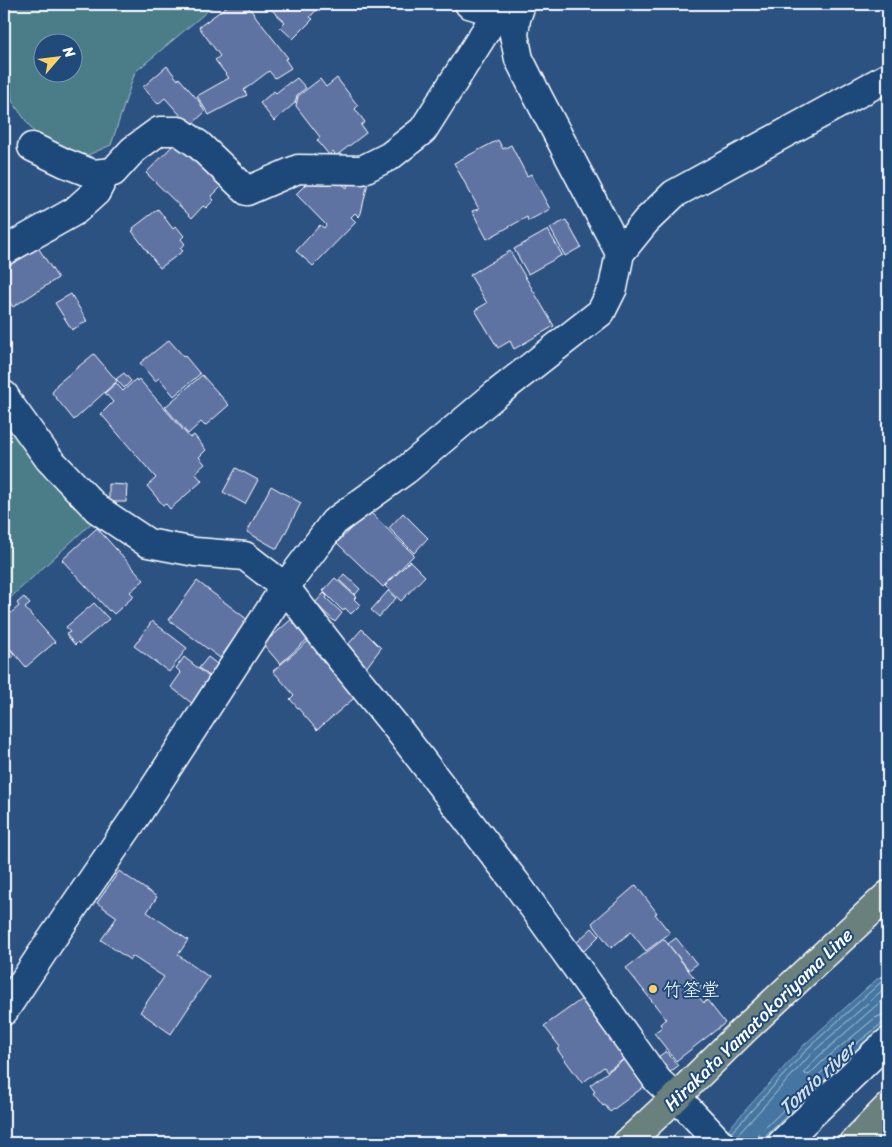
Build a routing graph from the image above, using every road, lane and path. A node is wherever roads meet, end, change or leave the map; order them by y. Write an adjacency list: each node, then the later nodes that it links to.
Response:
1 (468, 4): 2 (street)
2 (511, 12): 5 (street); 7 (street)
3 (888, 77): 7 (street)
4 (32, 147): 5 (street)
5 (106, 173): 6 (street)
6 (4, 251)
7 (620, 253): 9 (street)
8 (4, 395): 9 (street)
9 (285, 587): 11 (street); 13 (street)
10 (888, 894): 13 (main road, Hirakata Yamatokoriyama Line)
11 (4, 1011)
12 (888, 1042): 17 (street)
13 (681, 1103): 15 (main road, Hirakata Yamatokoriyama Line); 16 (street)
14 (888, 1107): 18 (main road)
15 (627, 1143)
16 (720, 1143)
17 (782, 1143)
18 (853, 1143)

